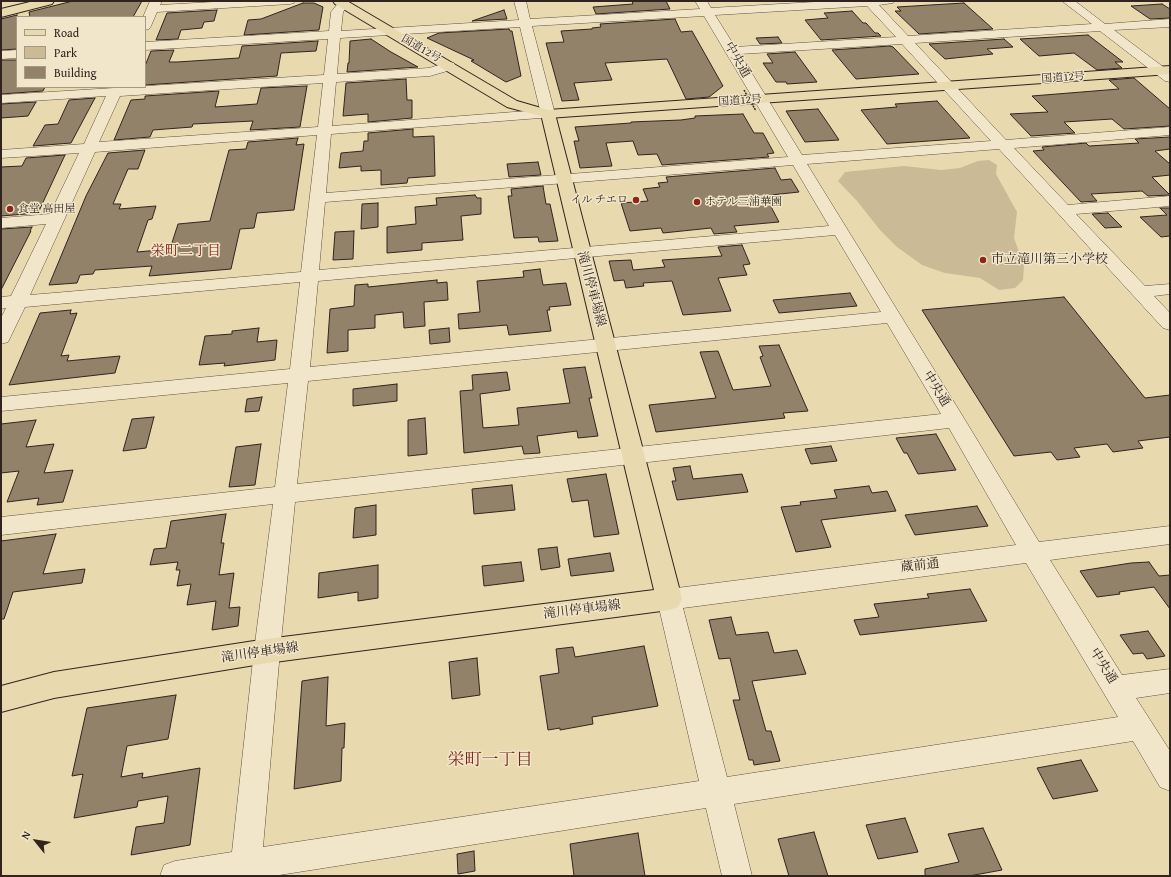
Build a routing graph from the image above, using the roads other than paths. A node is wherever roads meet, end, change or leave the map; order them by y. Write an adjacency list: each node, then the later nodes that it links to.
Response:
1 (48, 1): 11 (main road)
2 (290, 1): 9 (street)
3 (520, 1): 12 (street)
4 (702, 1): 10 (street, 中央通)
5 (889, 1): 8 (street)
6 (1068, 1): 15 (street)
7 (341, 2): 16 (main road, 国道12号); 17 (street)
8 (869, 2): 10 (street); 18 (street)
9 (154, 5): 14 (street)
10 (708, 12): 12 (street); 20 (street, 中央通)
11 (1, 13)
12 (526, 23): 16 (street); 32 (street)
13 (1170, 23): 15 (street)
14 (146, 24)
15 (1102, 27): 18 (street); 24 (street)
16 (389, 31): 17 (street); 23 (main road, 国道12号)
17 (335, 35): 19 (street); 25 (street)
18 (906, 40): 20 (street); 26 (street)
19 (146, 46)
20 (732, 51): 31 (street, 中央通)
21 (16, 54): 22 (street)
22 (1, 55)
23 (449, 66): 25 (street); 32 (main road, 国道12号)
24 (1167, 73): 26 (main road, 国道12号)
25 (330, 78): 27 (street); 33 (street)
26 (949, 86): 31 (main road, 国道12号); 35 (street)
27 (146, 87)
28 (135, 88): 29 (street)
29 (116, 89): 30 (street); 36 (street)
30 (1, 99)
31 (758, 105): 32 (main road, 国道12号); 38 (street, 中央通)
32 (548, 114): 33 (street); 39 (main road, 滝川停車場線)
33 (324, 131): 36 (street); 40 (street)
34 (1170, 131): 35 (street)
35 (1003, 144): 38 (street); 42 (street)
36 (88, 148): 37 (street); 43 (street)
37 (1, 154)
38 (798, 161): 39 (street); 45 (street, 中央通)
39 (564, 179): 40 (street); 46 (main road, 滝川停車場線)
40 (317, 198): 47 (street)
41 (1170, 201): 42 (street)
42 (1064, 210): 49 (street)
43 (56, 218): 44 (street); 50 (street)
44 (1, 223)
45 (841, 230): 46 (street); 51 (street, 中央通)
46 (582, 253): 47 (street); 54 (main road, 滝川停車場線)
47 (309, 276): 50 (street); 55 (street)
48 (1170, 289): 49 (street)
49 (1140, 292): 52 (street)
50 (10, 302): 53 (street)
51 (892, 317): 54 (street); 57 (street, 中央通)
52 (1170, 324)
53 (1, 338)
54 (606, 345): 55 (street); 58 (main road, 滝川停車場線)
55 (299, 375): 56 (street); 59 (street)
56 (1, 404)
57 (955, 420): 58 (street); 62 (street, 中央通)
58 (633, 456): 59 (street); 63 (main road, 滝川停車場線)
59 (285, 496): 60 (street); 64 (street)
60 (1, 526)
61 (1170, 534): 62 (street, 蔵前通)
62 (1032, 552): 63 (street, 蔵前通); 66 (street, 中央通)
63 (669, 599): 64 (main road, 滝川停車場線); 70 (street)
64 (267, 651): 67 (main road, 滝川停車場線); 71 (street)
65 (1170, 681): 66 (street)
66 (1117, 688): 68 (street, 中央通)
67 (1, 699)
68 (1140, 728): 69 (street, 中央通); 70 (street)
69 (1170, 777)
70 (717, 793): 71 (street); 73 (street)
71 (246, 871): 72 (street)
72 (175, 876)
73 (737, 876)

